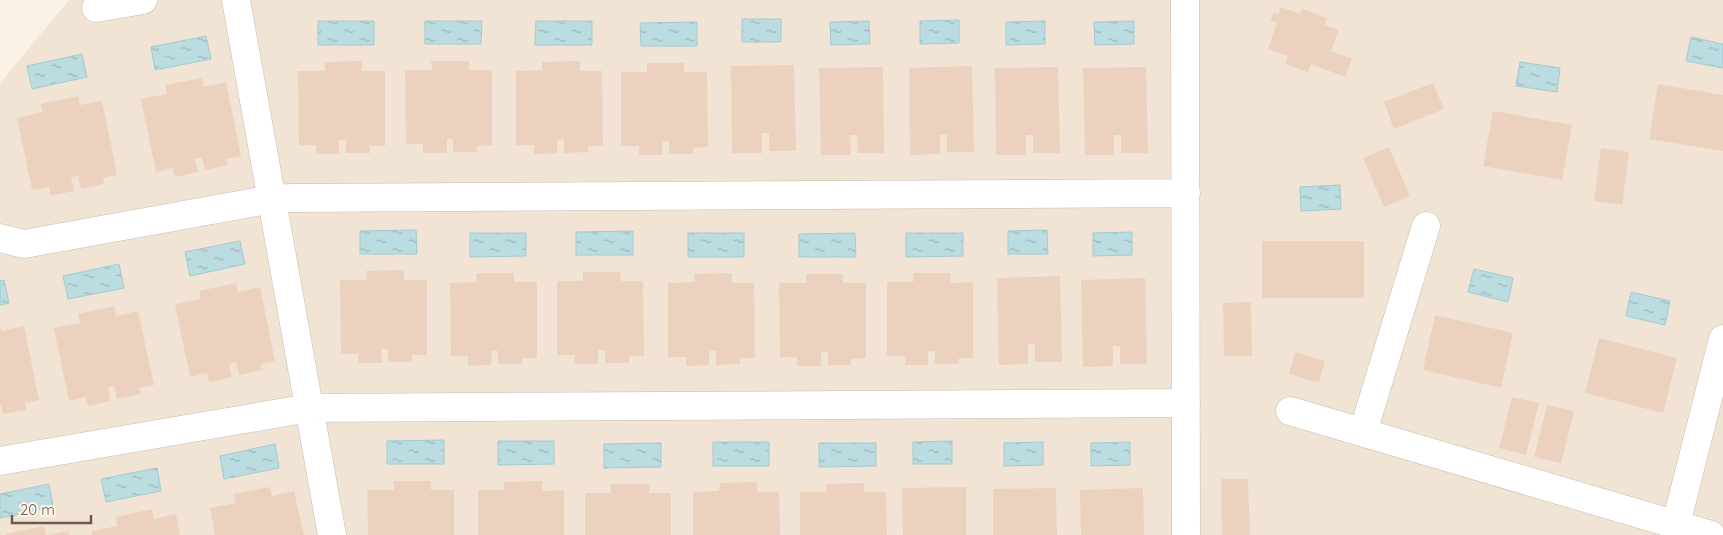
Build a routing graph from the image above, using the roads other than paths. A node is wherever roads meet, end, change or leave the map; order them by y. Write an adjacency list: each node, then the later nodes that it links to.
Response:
1 (143, 0): 4 (street)
2 (236, 0): 6 (street)
3 (1185, 0): 5 (street)
4 (96, 8)
5 (1186, 193): 6 (street); 10 (street)
6 (272, 199): 8 (street); 11 (street)
7 (1426, 226): 13 (street)
8 (0, 238)
9 (1723, 339): 15 (street)
10 (1186, 402): 11 (street); 17 (street)
11 (309, 408): 14 (street); 16 (street)
12 (1290, 411): 13 (street)
13 (1363, 432): 15 (street)
14 (0, 461)
15 (1676, 524): 18 (street)
16 (332, 535)
17 (1186, 535)
18 (1711, 535)

